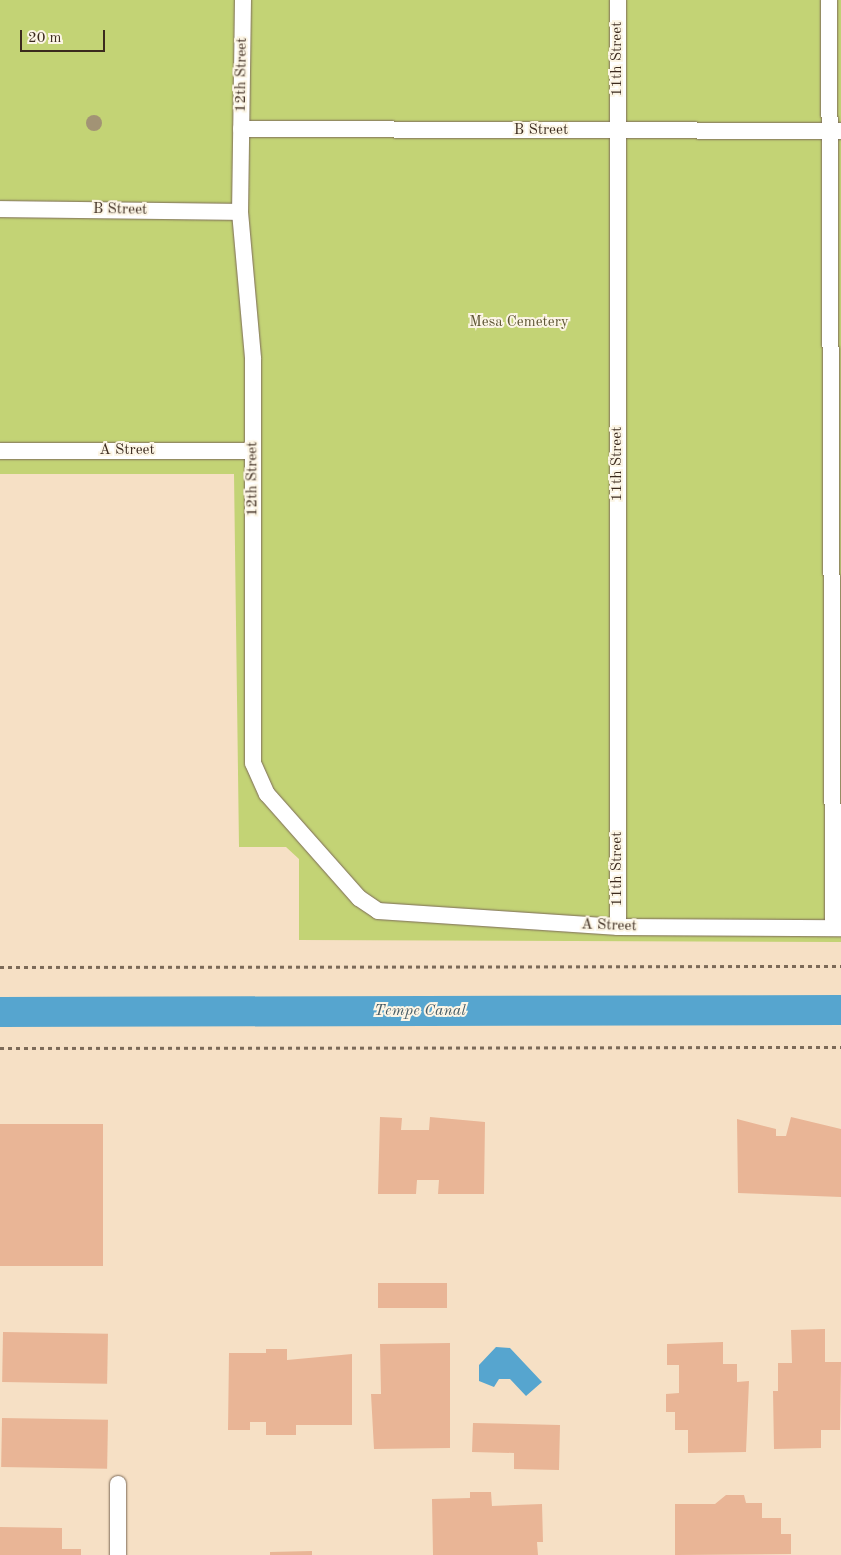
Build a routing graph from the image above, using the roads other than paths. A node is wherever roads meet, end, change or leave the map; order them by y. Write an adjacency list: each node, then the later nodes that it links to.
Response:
1 (243, 0): 4 (lane, 12th Street)
2 (618, 0): 5 (lane, 11th Street)
3 (829, 0): 6 (lane)
4 (241, 129): 5 (lane, B Street); 8 (lane, 12th Street)
5 (618, 131): 6 (lane, B Street); 12 (lane, 11th Street)
6 (835, 131): 13 (lane)
7 (0, 209): 8 (lane, B Street)
8 (240, 212): 10 (lane, 12th Street)
9 (0, 450): 10 (lane, A Street)
10 (254, 450): 11 (lane, 12th Street)
11 (378, 911): 12 (lane, A Street)
12 (618, 927): 13 (lane, A Street)
13 (837, 928)
14 (118, 1484): 15 (lane)
15 (118, 1555)

